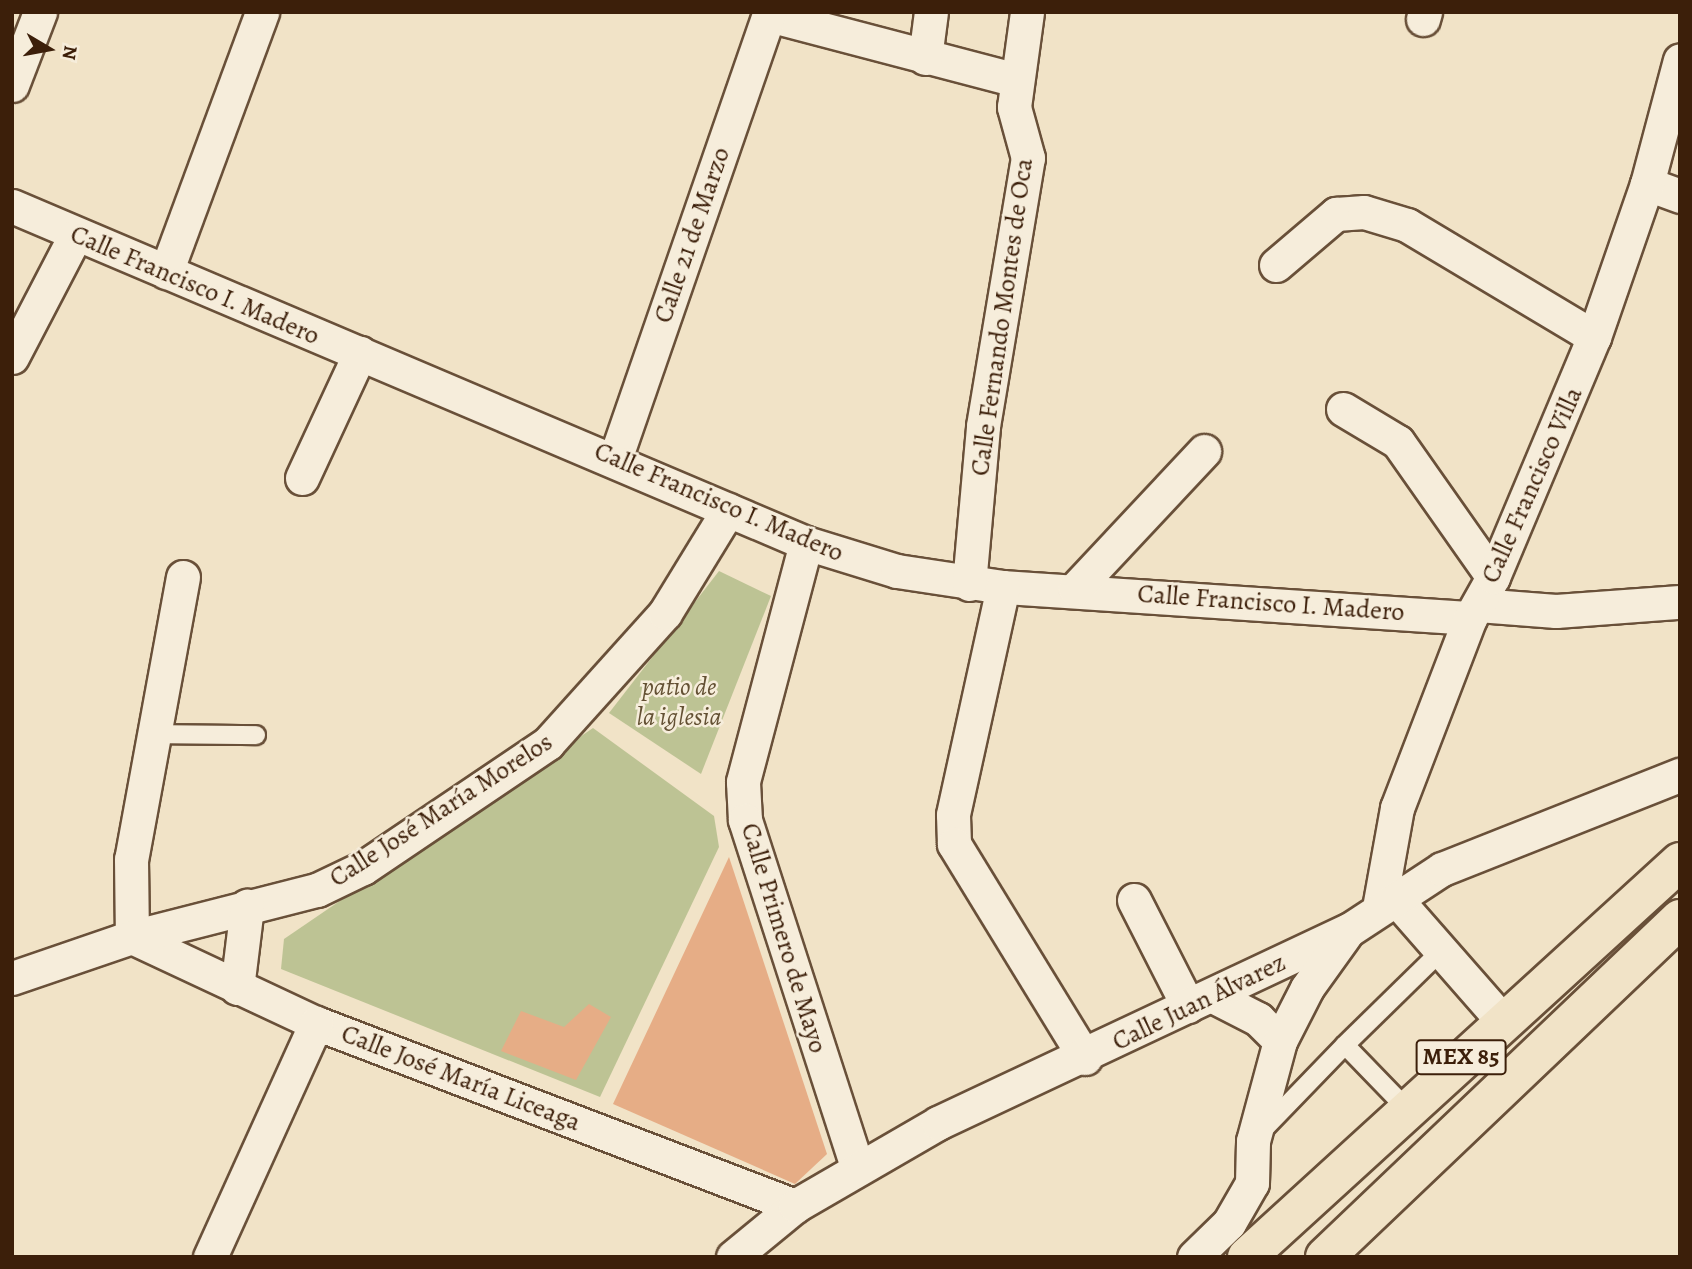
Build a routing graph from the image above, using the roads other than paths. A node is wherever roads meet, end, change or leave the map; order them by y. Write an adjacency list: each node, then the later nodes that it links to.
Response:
1 (40, 12): 9 (street)
2 (262, 12): 15 (street)
3 (931, 12): 6 (street)
4 (1027, 12): 8 (street, Calle Fernando Montes de Oca)
5 (769, 14): 6 (street); 21 (street, Calle 21 de Marzo)
6 (925, 58): 8 (street)
7 (1680, 60): 10 (street, Calle Francisco Villa)
8 (1016, 80): 26 (street, Calle Fernando Montes de Oca)
9 (12, 85)
10 (1647, 184): 11 (street); 16 (street, Calle Francisco Villa)
11 (1680, 196)
12 (12, 206): 13 (street, Calle Francisco I. Madero)
13 (75, 236): 15 (street, Calle Francisco I. Madero); 18 (street)
14 (1276, 265): 16 (street)
15 (166, 272): 17 (street, Calle Francisco I. Madero)
16 (1594, 337): 29 (street, Calle Francisco Villa)
17 (360, 353): 21 (street, Calle Francisco I. Madero); 22 (street)
18 (12, 356)
19 (1343, 409): 29 (street)
20 (1204, 452): 28 (street)
21 (614, 459): 23 (street, Calle Francisco I. Madero)
22 (302, 478)
23 (728, 510): 24 (street, Calle Francisco I. Madero); 37 (street, Calle José María Morelos)
24 (806, 543): 26 (street, Calle Francisco I. Madero); 52 (street, Calle Primero de Mayo)
25 (183, 577): 31 (street)
26 (969, 584): 27 (street, Calle Francisco I. Madero)
27 (1003, 587): 28 (street, Calle Francisco I. Madero); 49 (street)
28 (1075, 589): 29 (street, Calle Francisco I. Madero)
29 (1480, 600): 30 (street, Calle Francisco I. Madero); 36 (street, Calle Francisco Villa)
30 (1680, 601)
31 (154, 734): 32 (lane); 40 (street)
32 (256, 735)
33 (1680, 775): 36 (street, Calle Juan Álvarez)
34 (1680, 862): 45 (main road, MEX 85)
35 (1134, 901): 44 (street)
36 (1387, 903): 39 (street, Calle Juan Álvarez); 41 (street)
37 (247, 906): 40 (street, Calle José María Morelos); 43 (street)
38 (1680, 919): 58 (main road, MEX 85)
39 (1349, 930): 44 (street, Calle Juan Álvarez); 47 (street)
40 (132, 937): 42 (street, Calle José María Morelos); 43 (street, Calle José María Liceaga)
41 (1441, 951): 45 (street); 48 (lane)
42 (12, 978)
43 (237, 988): 46 (street, Calle José María Liceaga)
44 (1201, 1001): 47 (street); 49 (street, Calle Juan Álvarez)
45 (1501, 1019): 50 (main road, MEX 85)
46 (316, 1023): 53 (street, Calle José María Liceaga); 54 (street)
47 (1280, 1041): 51 (street)
48 (1345, 1045): 50 (lane); 51 (lane)
49 (1085, 1058): 52 (street, Calle Juan Álvarez)
50 (1406, 1108): 57 (main road, MEX 85)
51 (1253, 1141): 56 (street)
52 (857, 1167): 53 (street, Calle Juan Álvarez)
53 (795, 1206): 55 (street, Calle Juan Álvarez)
54 (210, 1257)
55 (733, 1257)
56 (1194, 1257)
57 (1247, 1257)
58 (1325, 1257)

